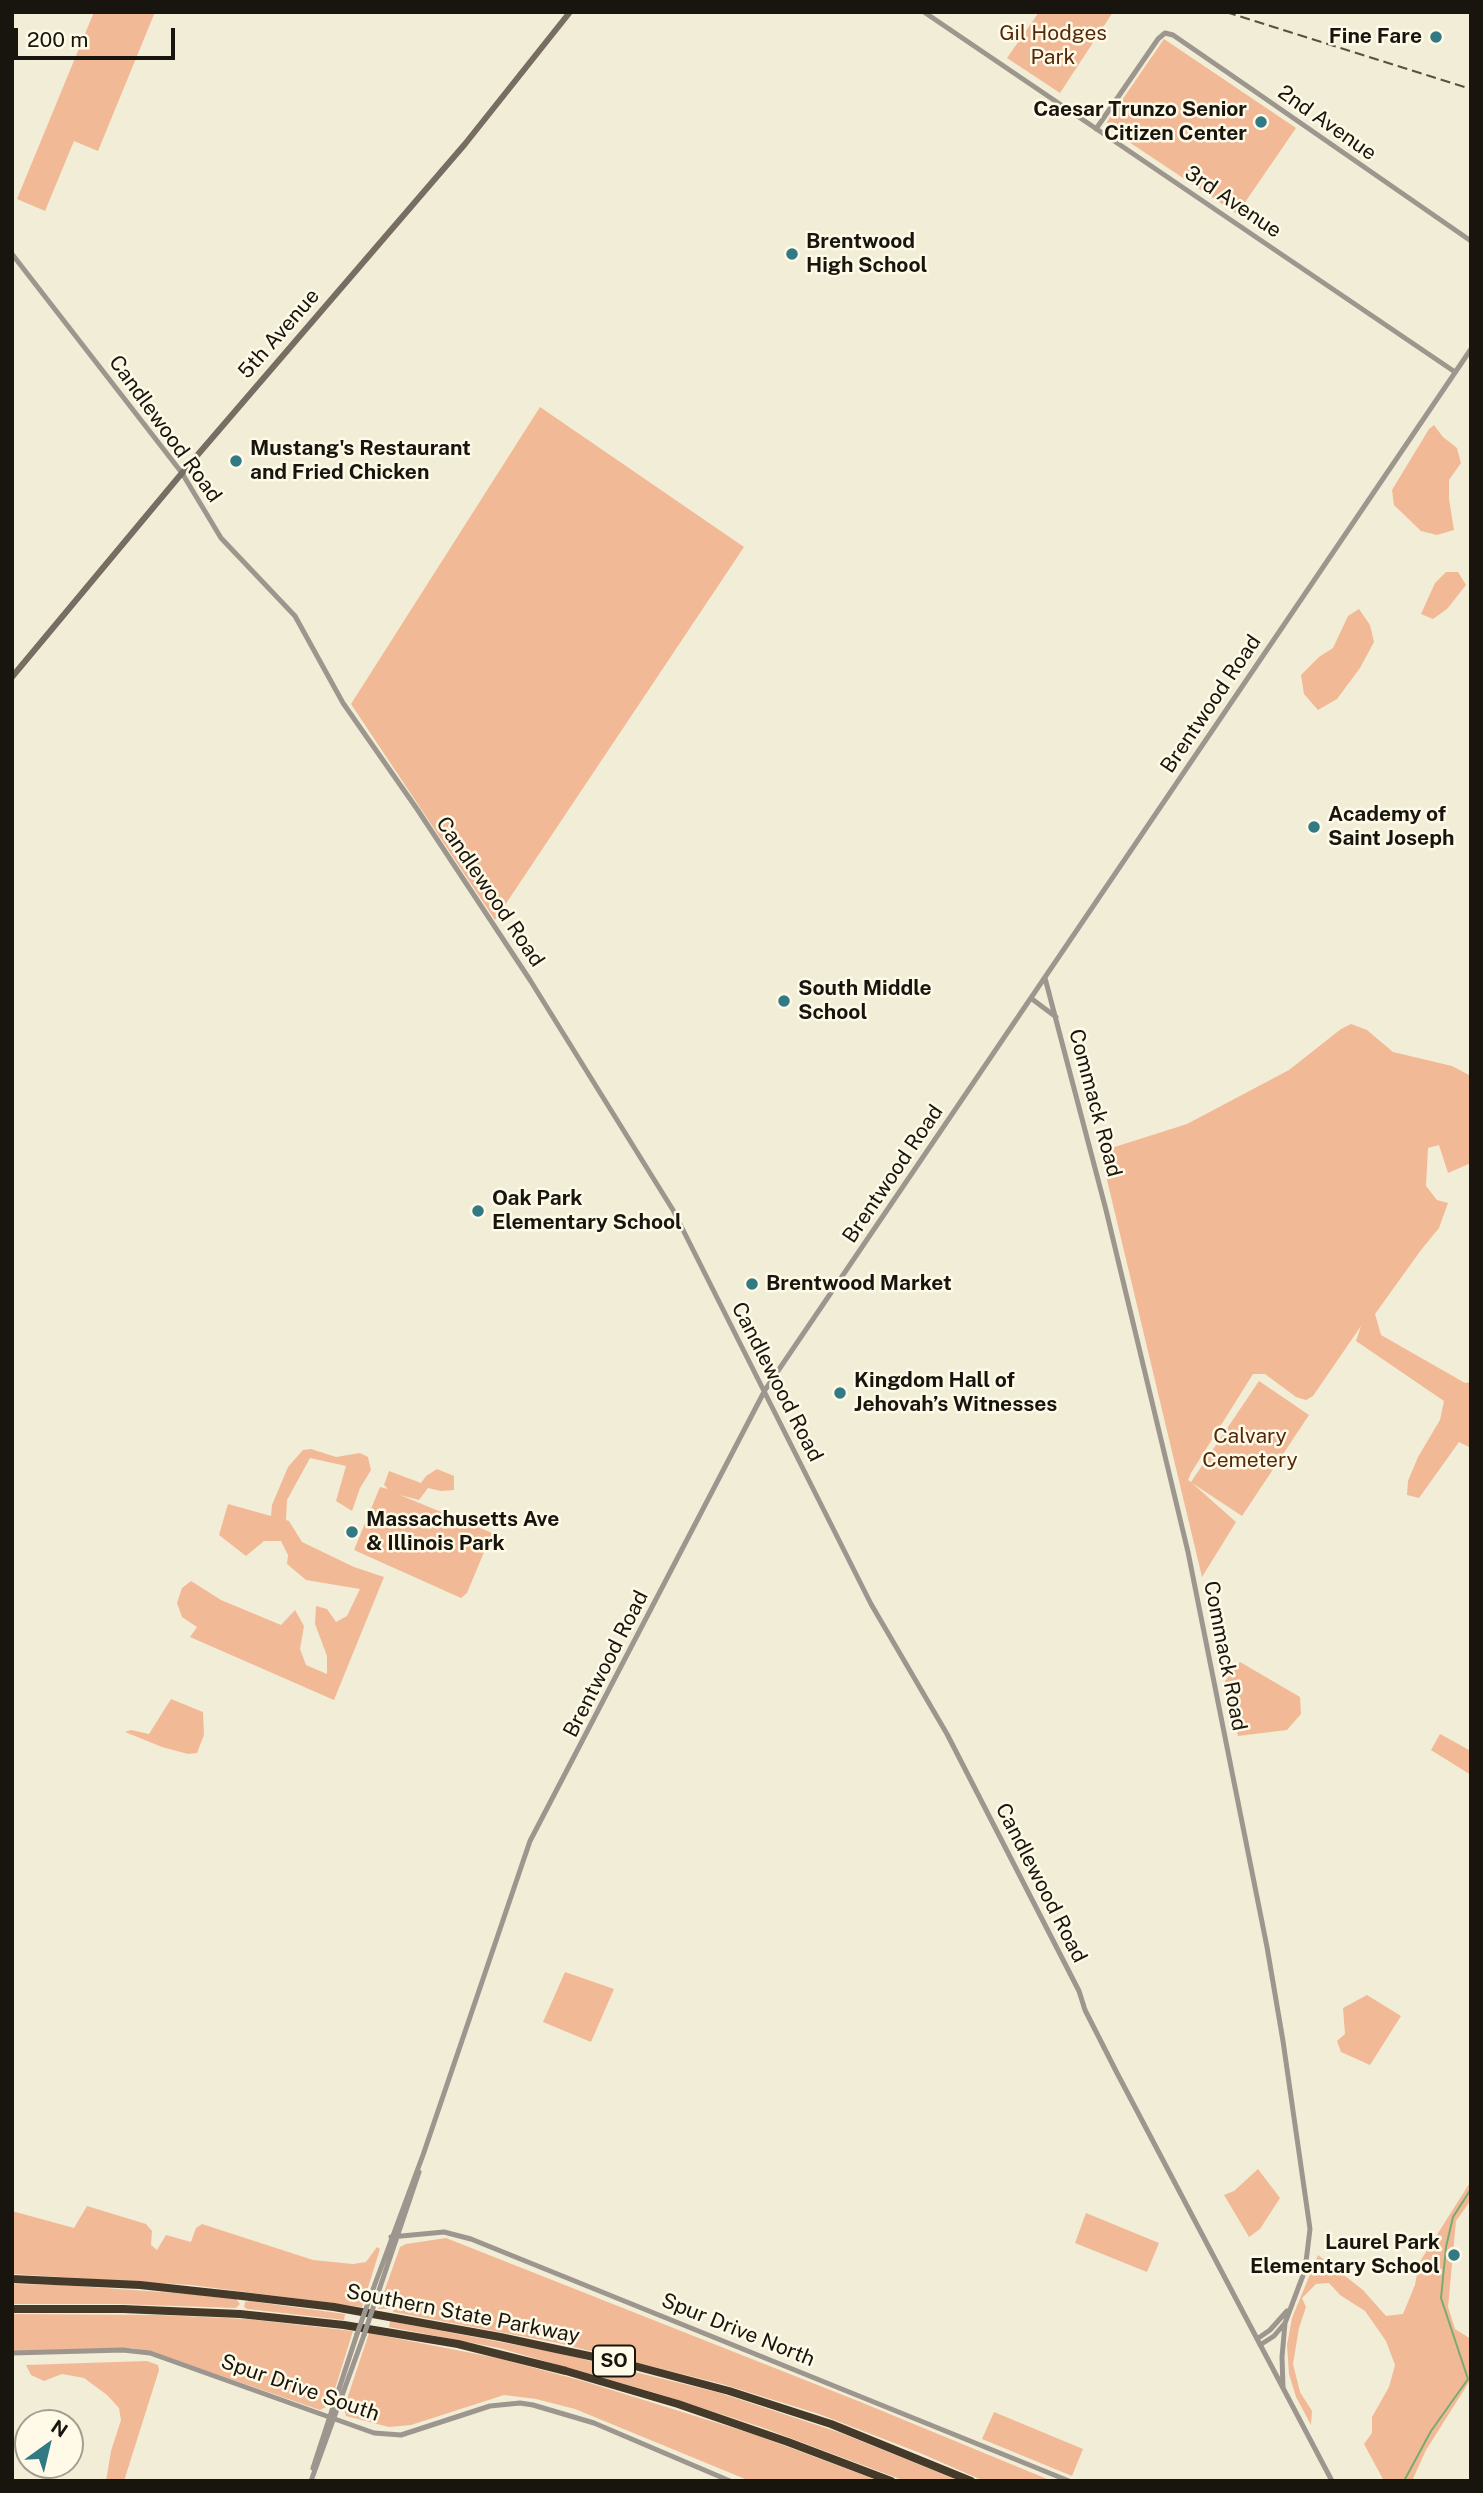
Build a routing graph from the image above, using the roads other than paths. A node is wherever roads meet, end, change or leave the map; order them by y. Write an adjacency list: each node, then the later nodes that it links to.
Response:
1 (570, 12): 8 (main road, 5th Avenue)
2 (924, 12): 3 (street, 3rd Avenue)
3 (1096, 129): 4 (street, 2nd Avenue); 7 (street, 3rd Avenue)
4 (1471, 241)
5 (12, 254): 8 (street, Candlewood Road)
6 (1471, 349): 7 (street, Brentwood Road)
7 (1455, 372): 10 (street, Brentwood Road)
8 (182, 472): 9 (main road, 5th Avenue); 13 (street, Candlewood Road)
9 (12, 677)
10 (1045, 978): 11 (street, Brentwood Road); 12 (street, Commack Road)
11 (1032, 999): 12 (street, Commack Road); 13 (street, Brentwood Road)
12 (1056, 1017): 16 (street, Commack Road)
13 (765, 1390): 14 (street, Brentwood Road); 19 (street, Candlewood Road)
14 (394, 2237): 22 (street, Brentwood Road, bridge); 27 (street, Spur Drive North)
15 (12, 2279): 26 (highway, Southern State Parkway / SO)
16 (1290, 2307): 18 (street, Commack Road); 19 (street, Commack Road)
17 (12, 2309): 25 (highway, Southern State Parkway / SO)
18 (1285, 2323): 19 (street); 21 (street, Commack Road)
19 (1258, 2342): 21 (street)
20 (12, 2353): 22 (street, Spur Drive South)
21 (1283, 2390): 28 (street)
22 (331, 2419): 23 (street, Brentwood Road); 24 (street, Spur Drive South)
23 (310, 2481)
24 (730, 2481)
25 (891, 2481)
26 (971, 2481)
27 (1069, 2481)
28 (1332, 2481)

